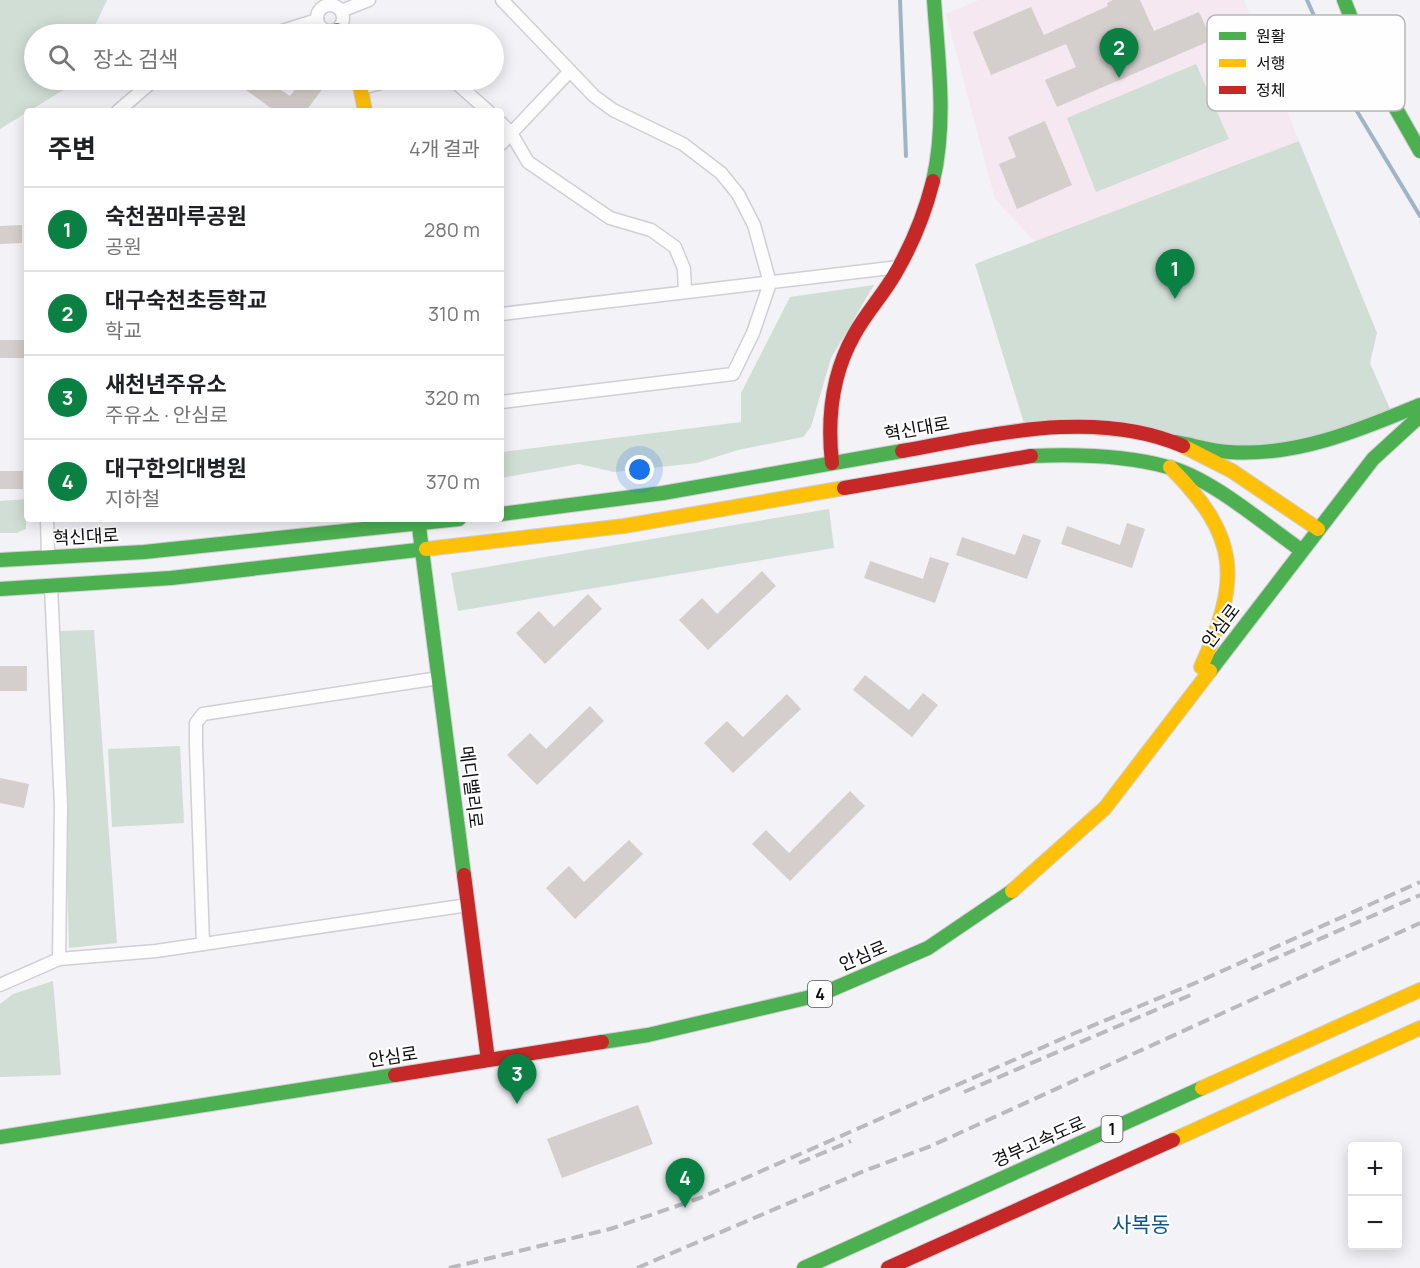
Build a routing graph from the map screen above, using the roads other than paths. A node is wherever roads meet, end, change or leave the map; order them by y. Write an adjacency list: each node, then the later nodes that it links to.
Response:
1 (369, 0): 5 (street)
2 (502, 0): 11 (street)
3 (934, 0): 23 (main road)
4 (1344, 0): 6 (main road)
5 (341, 11): 7 (street); 10 (street)
6 (1350, 15)
7 (317, 20): 8 (street); 9 (street)
8 (304, 24)
9 (320, 24)
10 (342, 24)
11 (570, 71): 20 (street); 24 (street)
12 (142, 90): 15 (street)
13 (361, 90): 16 (main road)
14 (464, 90): 17 (street)
15 (121, 108)
16 (364, 108)
17 (485, 108)
18 (1397, 111): 22 (main road)
19 (504, 126): 20 (street)
20 (511, 133): 21 (street); 25 (street)
21 (504, 141)
22 (1420, 151)
23 (899, 267): 24 (street); 31 (main road)
24 (770, 283): 25 (street); 27 (street)
25 (686, 292): 26 (street)
26 (504, 314)
27 (504, 402)
28 (1420, 405): 30 (main road)
29 (1420, 416): 36 (main road, 안심로 / 4)
30 (1175, 442): 31 (main road, 혁신대로); 36 (main road, 혁신대로)
31 (832, 463): 33 (main road, 혁신대로)
32 (1170, 467): 37 (main road); 38 (main road); 44 (main road)
33 (504, 514)
34 (47, 522): 39 (street)
35 (419, 522): 38 (main road, 메디밸리로); 39 (main road, 혁신대로)
36 (1318, 529): 37 (main road, 안심로 / 4)
37 (1301, 550): 44 (main road, 안심로 / 4)
38 (423, 551): 41 (main road); 43 (main road, 메디밸리로)
39 (48, 557): 40 (main road, 혁신대로)
40 (0, 560)
41 (51, 586): 42 (main road); 47 (street)
42 (0, 589)
43 (439, 678): 45 (main road, 메디밸리로); 46 (street)
44 (1181, 708): 51 (main road, 안심로 / 4)
45 (468, 905): 46 (street); 51 (main road, 메디밸리로)
46 (203, 944): 47 (street)
47 (59, 959): 48 (street)
48 (0, 985)
49 (1420, 990): 53 (main road, 경부고속도로 / 1)
50 (1420, 1028): 54 (main road, 1)
51 (488, 1060): 52 (main road, 안심로 / 4)
52 (0, 1137)
53 (804, 1268)
54 (888, 1268)

